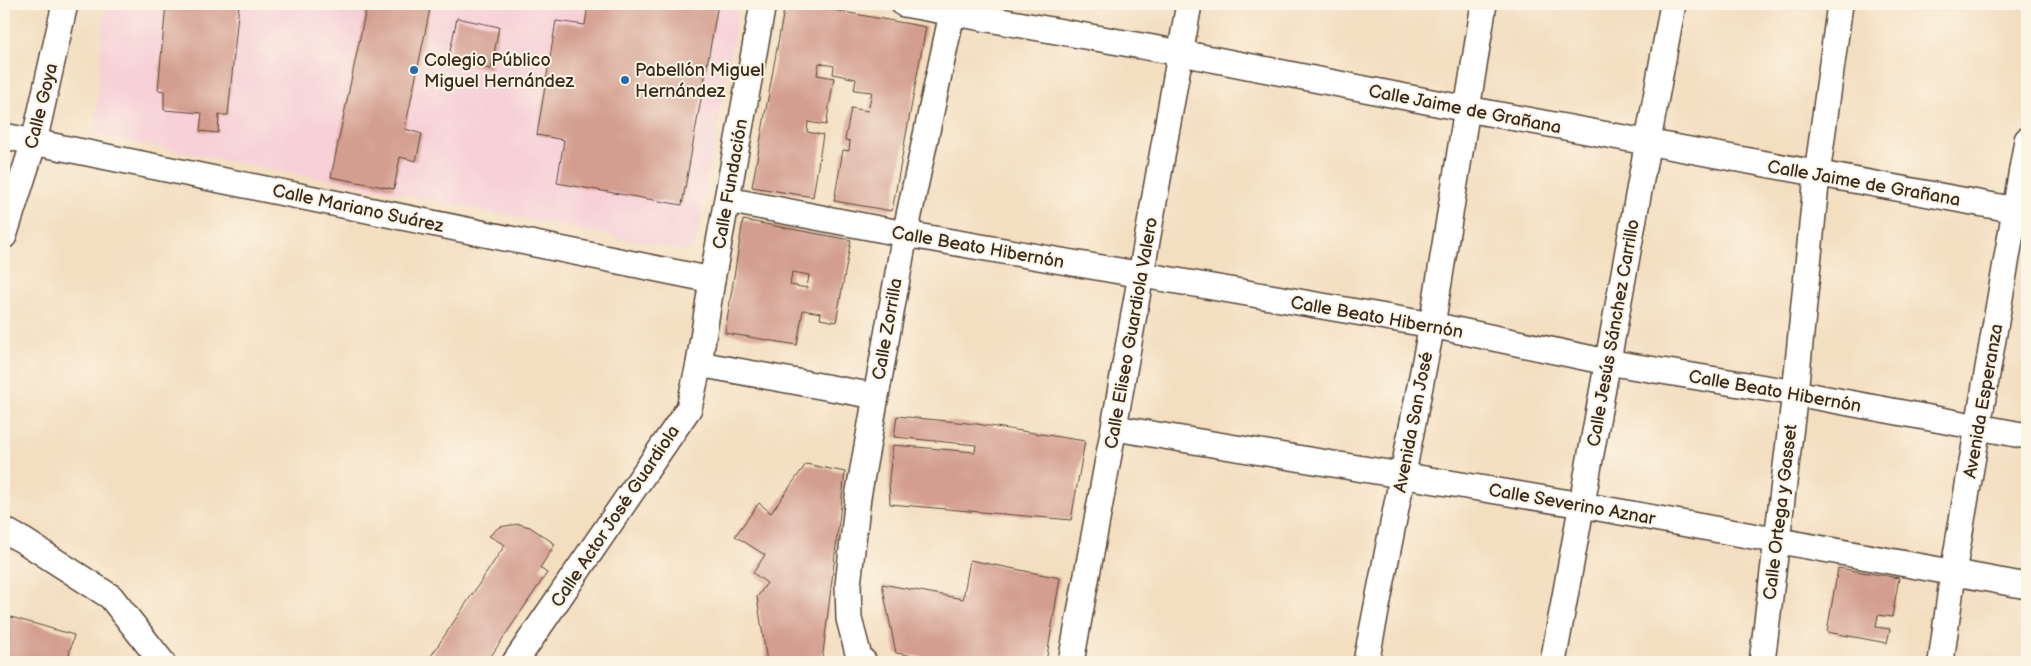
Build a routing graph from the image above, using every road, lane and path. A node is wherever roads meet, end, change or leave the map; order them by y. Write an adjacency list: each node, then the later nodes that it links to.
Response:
1 (66, 4): 13 (street, Calle Goya)
2 (763, 4): 16 (street, Calle Fundación)
3 (904, 4): 8 (street, Calle Jaime de Grañana)
4 (1190, 4): 9 (street, Calle Eliseo Guardiola Valero)
5 (1484, 4): 10 (street, Avenida San José)
6 (1673, 4): 14 (street, Calle Jesús Sánchez Carrillo)
7 (1840, 4): 15 (street, Calle Ortega y Gasset)
8 (953, 8): 9 (street, Calle Jaime de Grañana); 18 (street, Calle Zorrilla)
9 (1180, 53): 10 (street, Calle Jaime de Grañana); 20 (street, Calle Eliseo Guardiola Valero)
10 (1467, 110): 14 (street, Calle Jaime de Grañana); 22 (street, Avenida San José)
11 (4, 136): 13 (street, Calle Mariano Suárez)
12 (2027, 140): 17 (street, Avenida Esperanza)
13 (34, 142): 19 (street, Calle Goya); 21 (street, Calle Mariano Suárez)
14 (1648, 143): 15 (street, Calle Jaime de Grañana); 23 (street, Calle Jesús Sánchez Carrillo)
15 (1817, 175): 17 (street, Calle Jaime de Grañana); 25 (street, Calle Ortega y Gasset)
16 (726, 200): 18 (street, Calle Beato Hibernón); 21 (street, Calle Fundación)
17 (2022, 211): 28 (street, Avenida Esperanza)
18 (905, 234): 20 (street, Calle Beato Hibernón); 26 (street, Calle Zorrilla)
19 (4, 236)
20 (1140, 275): 22 (street, Calle Beato Hibernón); 27 (street, Calle Eliseo Guardiola Valero)
21 (712, 280): 24 (street, Calle Fundación)
22 (1432, 326): 23 (street, Calle Beato Hibernón); 30 (street, Avenida San José)
23 (1607, 362): 25 (street, Calle Beato Hibernón); 31 (street, Calle Jesús Sánchez Carrillo)
24 (699, 364): 26 (street); 38 (street, Calle Actor José Guardiola)
25 (1795, 393): 28 (street, Calle Beato Hibernón); 33 (street, Calle Ortega y Gasset)
26 (875, 396): 36 (street, Calle Zorrilla)
27 (1115, 428): 30 (street, Calle Severino Aznar); 39 (street, Calle Eliseo Guardiola Valero)
28 (1978, 428): 29 (street, Calle Beato Hibernón); 34 (street, Avenida Esperanza)
29 (2027, 436)
30 (1403, 474): 31 (street, Calle Severino Aznar); 40 (street, Avenida San José)
31 (1582, 505): 33 (street, Calle Severino Aznar); 41 (street, Calle Jesús Sánchez Carrillo)
32 (4, 530): 37 (street)
33 (1776, 541): 34 (street, Calle Severino Aznar); 42 (street, Calle Ortega y Gasset)
34 (1953, 573): 35 (street, Calle Severino Aznar); 43 (street, Avenida Esperanza)
35 (2027, 586)
36 (861, 660)
37 (162, 662)
38 (514, 662)
39 (1072, 662)
40 (1366, 662)
41 (1553, 662)
42 (1762, 662)
43 (1941, 662)

